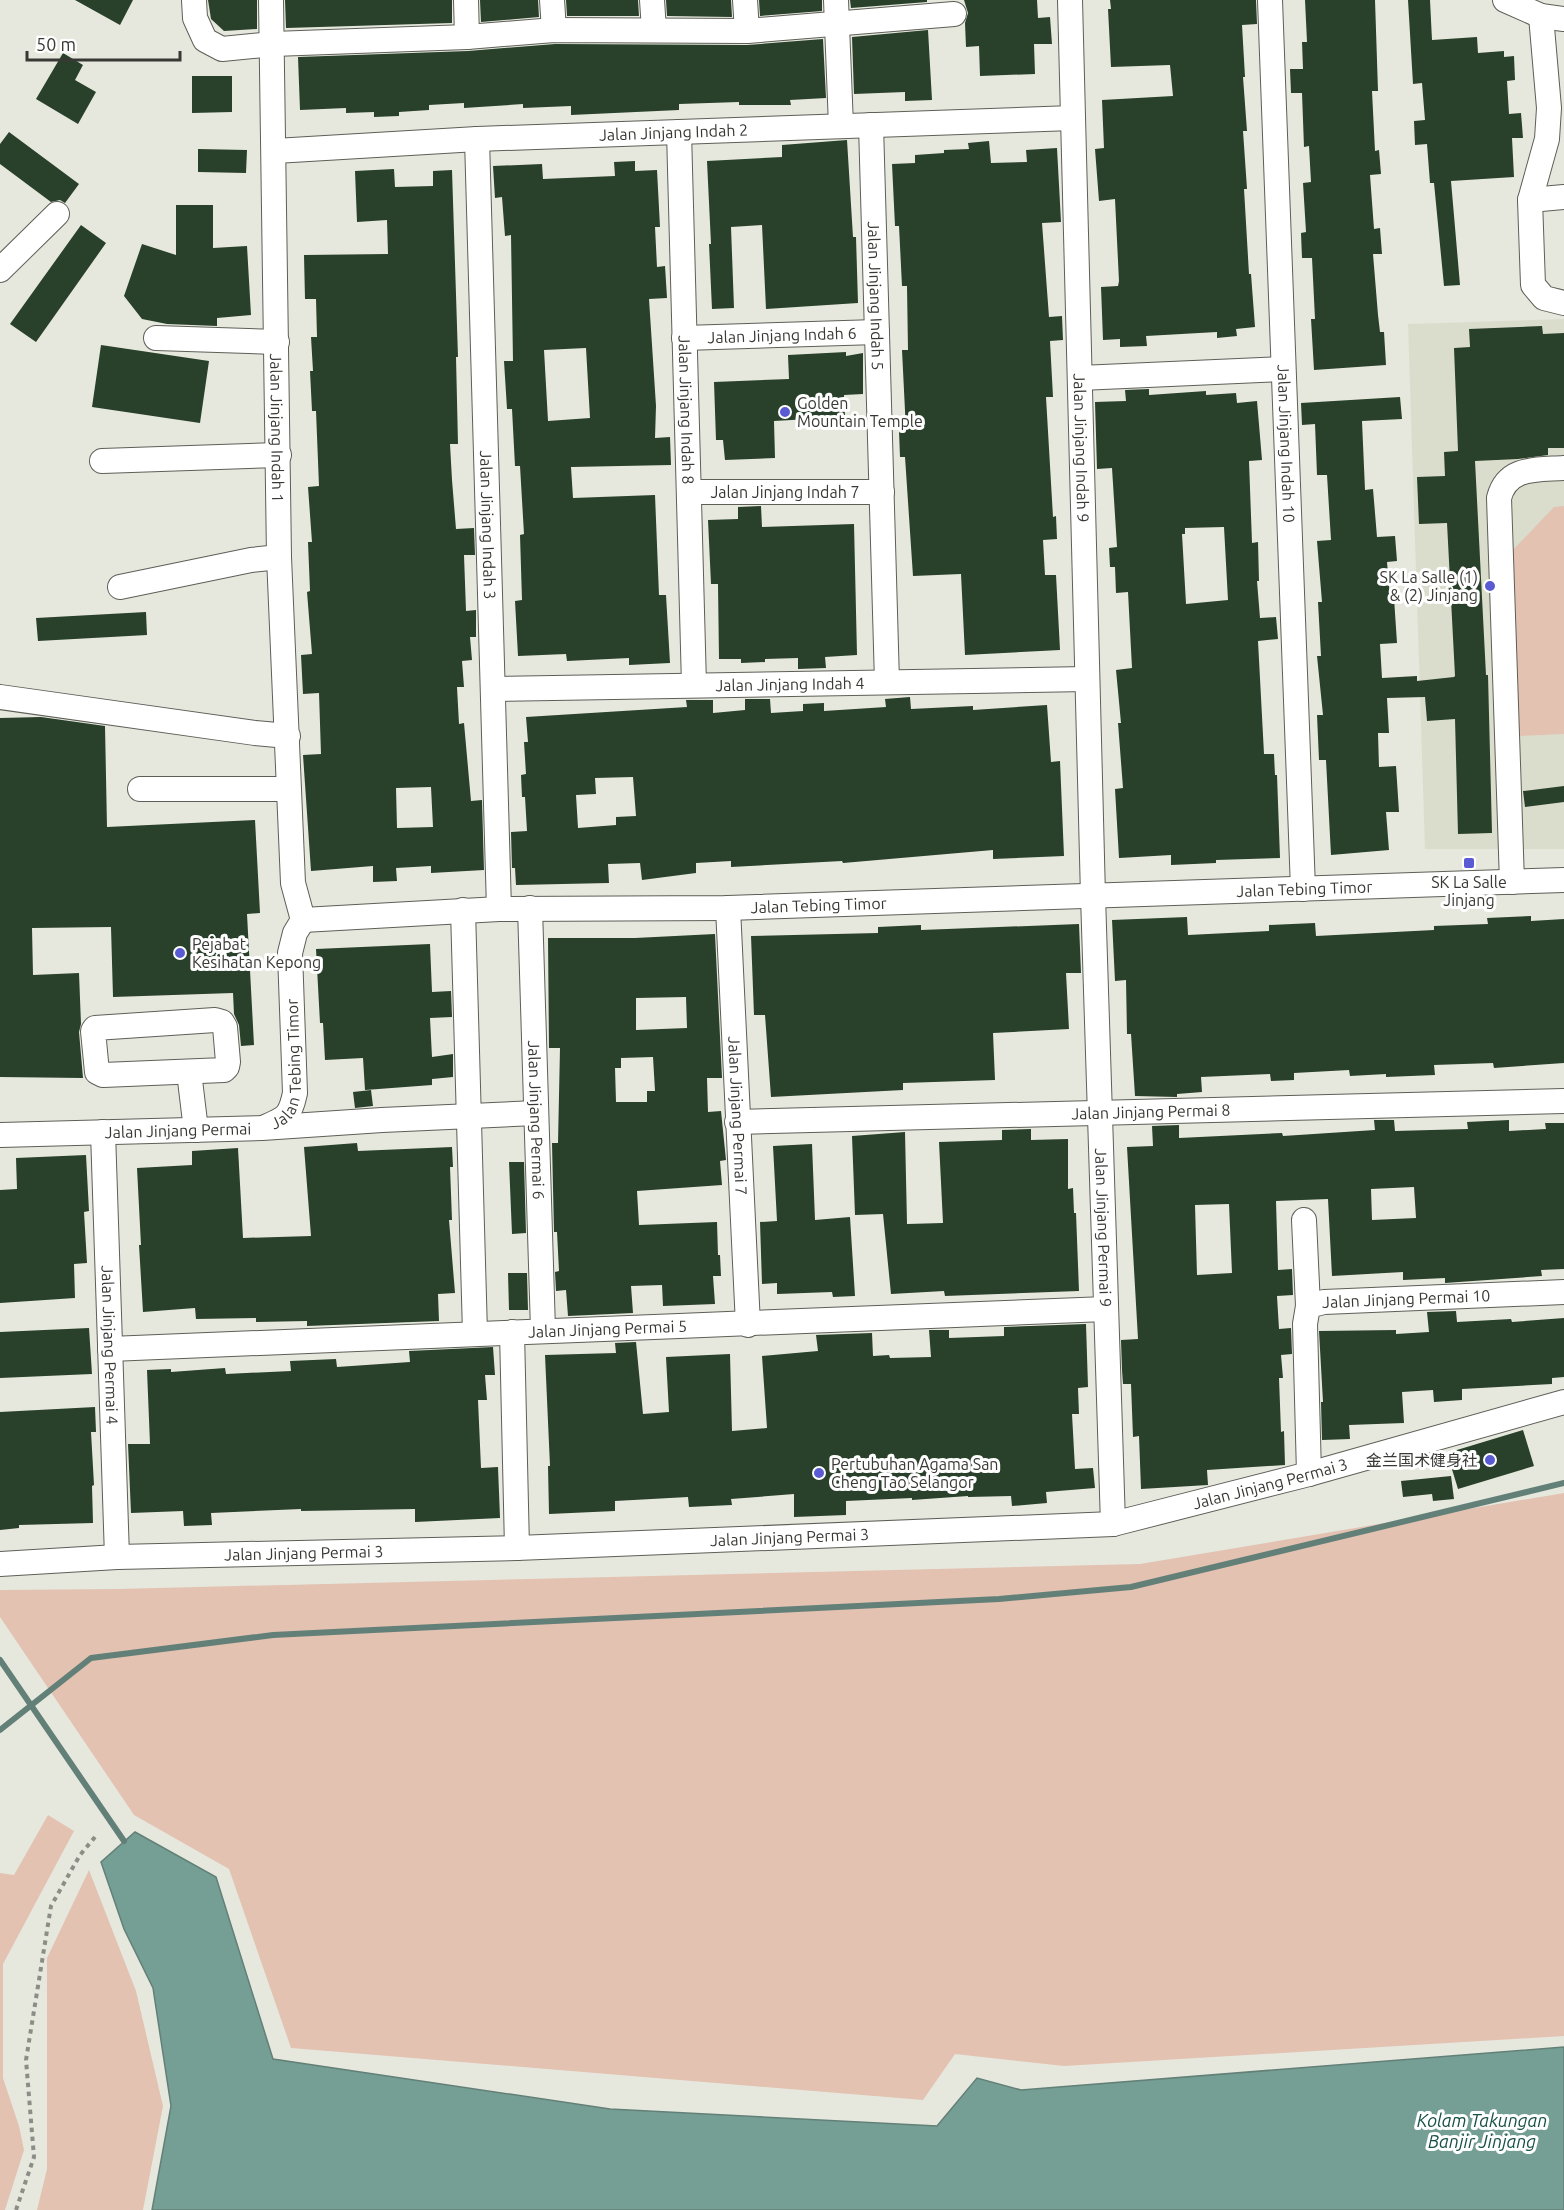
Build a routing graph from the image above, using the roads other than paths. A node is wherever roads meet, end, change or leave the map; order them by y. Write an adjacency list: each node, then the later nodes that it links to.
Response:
1 (194, 0): 17 (street)
2 (271, 0): 17 (street, Jalan Jinjang Indah 1)
3 (466, 0): 16 (street)
4 (552, 0): 13 (street)
5 (652, 0): 14 (street)
6 (745, 0): 15 (street)
7 (1070, 0): 18 (street, Jalan Jinjang Indah 9)
8 (1270, 0): 33 (street, Jalan Jinjang Indah 10)
9 (1505, 0): 12 (street)
10 (837, 11): 11 (street); 15 (street); 20 (street)
11 (954, 14)
12 (1552, 18): 25 (street)
13 (554, 30): 14 (street); 16 (street)
14 (654, 30): 15 (street)
15 (747, 31)
16 (467, 37): 17 (street)
17 (273, 44): 23 (street, Jalan Jinjang Indah 1)
18 (1073, 118): 19 (street, Jalan Jinjang Indah 2); 34 (street, Jalan Jinjang Indah 9)
19 (871, 125): 20 (street, Jalan Jinjang Indah 2); 29 (street, Jalan Jinjang Indah 5)
20 (841, 126): 21 (street, Jalan Jinjang Indah 2)
21 (679, 132): 22 (street, Jalan Jinjang Indah 2); 31 (street, Jalan Jinjang Indah 8)
22 (477, 139): 23 (street, Jalan Jinjang Indah 2); 45 (street, Jalan Jinjang Indah 3)
23 (275, 151): 32 (street, Jalan Jinjang Indah 1)
24 (1564, 198): 25 (street)
25 (1530, 200): 28 (street)
26 (57, 214): 27 (street)
27 (0, 270)
28 (1564, 303)
29 (877, 332): 31 (street, Jalan Jinjang Indah 6); 39 (street, Jalan Jinjang Indah 5)
30 (156, 338): 32 (street)
31 (684, 338): 38 (street, Jalan Jinjang Indah 8)
32 (277, 342): 35 (street, Jalan Jinjang Indah 1)
33 (1283, 369): 34 (street); 52 (street, Jalan Jinjang Indah 10)
34 (1080, 378): 42 (street, Jalan Jinjang Indah 9)
35 (279, 455): 36 (street); 40 (street, Jalan Jinjang Indah 1)
36 (102, 460)
37 (1564, 468): 51 (street)
38 (688, 492): 39 (street, Jalan Jinjang Indah 7); 44 (street, Jalan Jinjang Indah 8)
39 (882, 492): 43 (street, Jalan Jinjang Indah 5)
40 (279, 557): 41 (street); 47 (street, Jalan Jinjang Indah 1)
41 (120, 587)
42 (1087, 679): 43 (street, Jalan Jinjang Indah 4); 53 (street, Jalan Jinjang Indah 9)
43 (887, 682): 44 (street, Jalan Jinjang Indah 4)
44 (694, 686): 45 (street, Jalan Jinjang Indah 4)
45 (493, 689): 56 (street, Jalan Jinjang Indah 3)
46 (0, 697): 47 (street)
47 (288, 736): 49 (street, Jalan Jinjang Indah 1)
48 (140, 789): 49 (street)
49 (288, 789): 58 (street, Jalan Jinjang Indah 1)
50 (1564, 880): 51 (street, Jalan Tebing Timor)
51 (1512, 882): 52 (street, Jalan Tebing Timor)
52 (1303, 889): 53 (street, Jalan Tebing Timor)
53 (1093, 896): 55 (street, Jalan Tebing Timor); 62 (street, Jalan Jinjang Permai 9)
54 (530, 908): 55 (street, Jalan Tebing Timor); 56 (street, Jalan Tebing Timor); 61 (street, Jalan Jinjang Permai 6)
55 (729, 908): 64 (street, Jalan Jinjang Permai 7)
56 (499, 909): 57 (street, Jalan Tebing Timor)
57 (463, 910): 58 (street, Jalan Tebing Timor); 63 (street)
58 (303, 920): 65 (street, Jalan Tebing Timor)
59 (189, 1072): 59 (street); 66 (street)
60 (1564, 1101): 62 (street, Jalan Jinjang Permai 8)
61 (536, 1113): 63 (street, Jalan Jinjang Permai); 74 (street, Jalan Jinjang Permai 6)
62 (1100, 1113): 64 (street, Jalan Jinjang Permai 8); 72 (street, Jalan Jinjang Permai 9)
63 (469, 1117): 65 (street, Jalan Jinjang Permai); 76 (street)
64 (737, 1122): 73 (street, Jalan Jinjang Permai 7)
65 (262, 1128): 66 (street, Jalan Jinjang Permai)
66 (196, 1130): 67 (street, Jalan Jinjang Permai)
67 (104, 1132): 68 (street, Jalan Jinjang Permai); 77 (street, Jalan Jinjang Permai 4)
68 (0, 1135)
69 (1304, 1220): 71 (street)
70 (1564, 1292): 71 (street, Jalan Jinjang Permai 10)
71 (1308, 1306): 79 (street, Jalan Jinjang Permai 10)
72 (1106, 1309): 73 (street, Jalan Jinjang Permai 5); 80 (street, Jalan Jinjang Permai 9)
73 (748, 1325): 74 (street, Jalan Jinjang Permai 5)
74 (543, 1330): 75 (street, Jalan Jinjang Permai 5)
75 (512, 1332): 76 (street, Jalan Jinjang Permai 5); 81 (street)
76 (475, 1333): 77 (street, Jalan Jinjang Permai 5)
77 (110, 1349): 82 (street, Jalan Jinjang Permai 4)
78 (1564, 1402): 79 (street, Jalan Jinjang Permai 3)
79 (1309, 1474): 80 (street, Jalan Jinjang Permai 3)
80 (1113, 1524): 81 (street, Jalan Jinjang Permai 3)
81 (517, 1548): 82 (street, Jalan Jinjang Permai 3)
82 (117, 1557): 83 (street, Jalan Jinjang Permai 3)
83 (0, 1564)

